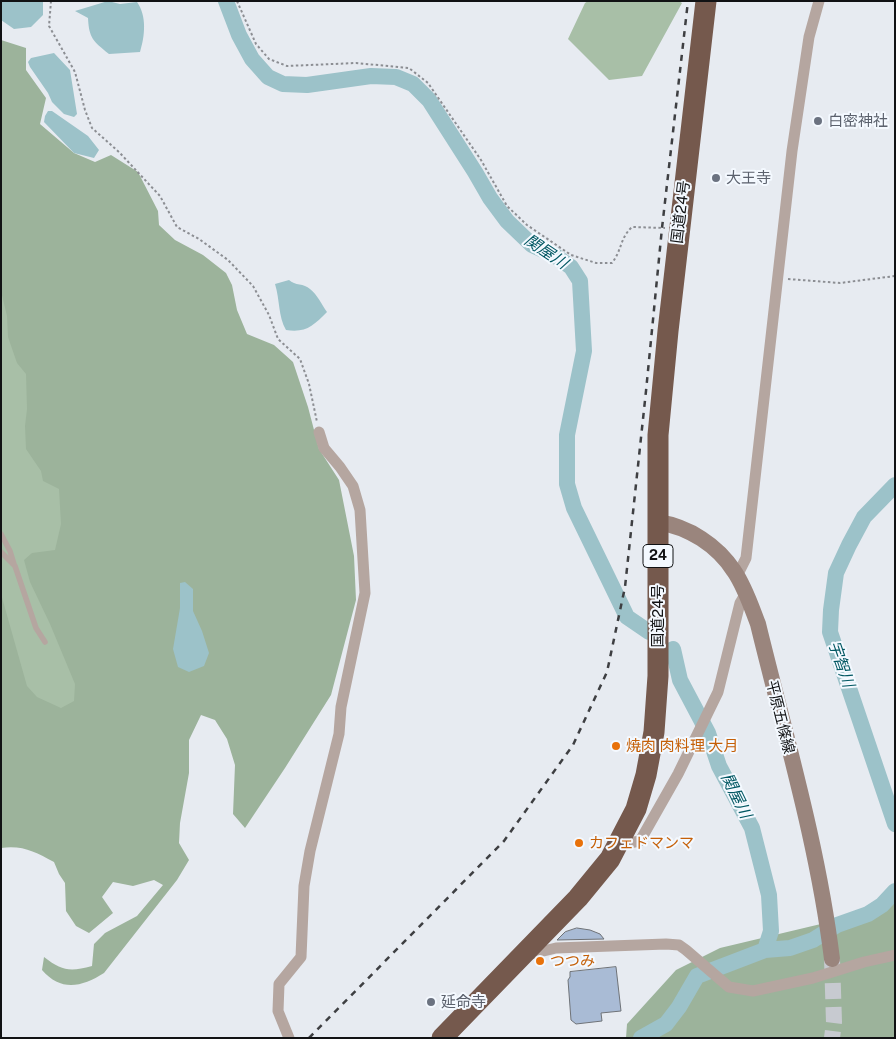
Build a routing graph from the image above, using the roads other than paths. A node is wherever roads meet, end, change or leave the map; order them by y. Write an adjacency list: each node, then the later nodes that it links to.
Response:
1 (706, 1): 4 (highway, 国道24号 / 24)
2 (818, 1): 8 (street)
3 (319, 432): 15 (street)
4 (658, 522): 8 (main road, 平原五條線); 11 (highway, 国道24号 / 24)
5 (1, 534): 7 (lane)
6 (1, 552): 7 (lane)
7 (14, 566): 10 (lane)
8 (737, 576): 9 (main road, 平原五條線)
9 (746, 593): 11 (street); 14 (main road, 平原五條線)
10 (45, 642)
11 (618, 846): 12 (highway, 国道24号 / 24)
12 (523, 956): 13 (street); 16 (highway, 国道24号 / 24)
13 (895, 956)
14 (832, 958)
15 (289, 1038)
16 (442, 1038)

